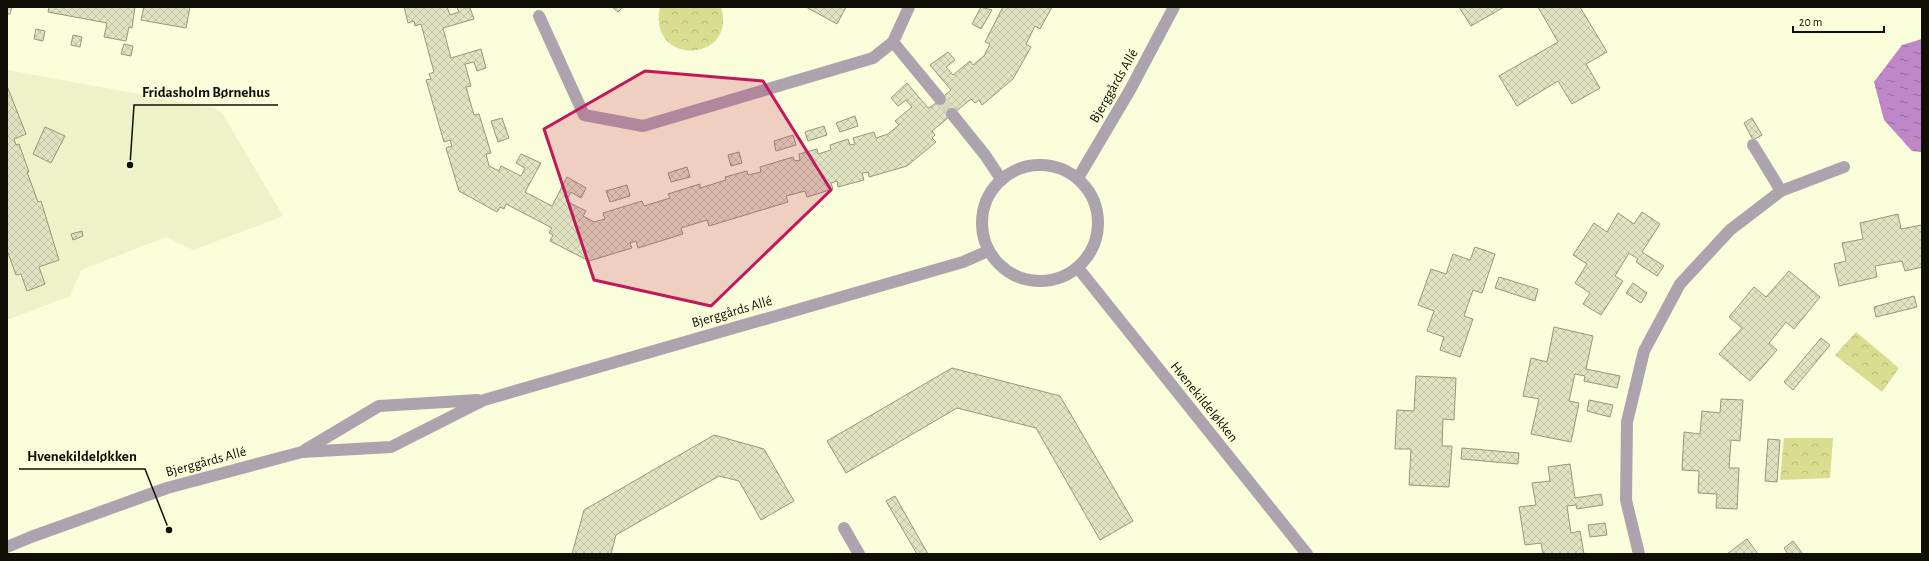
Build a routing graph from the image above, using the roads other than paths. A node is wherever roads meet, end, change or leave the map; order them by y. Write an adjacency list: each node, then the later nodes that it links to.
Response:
1 (909, 7): 4 (street)
2 (1174, 7): 9 (street, Bjerggårds Allé)
3 (539, 16): 4 (street)
4 (892, 42): 5 (street)
5 (940, 99)
6 (952, 114): 10 (street)
7 (1754, 145): 11 (street)
8 (1844, 167): 11 (street)
9 (1078, 178): 10 (street); 13 (street)
10 (1000, 179): 12 (street)
11 (1781, 191): 20 (street)
12 (988, 251): 13 (street); 14 (street, Bjerggårds Allé)
13 (1078, 268): 19 (street, Hvenekildeløkken)
14 (484, 400): 15 (street, Bjerggårds Allé); 15 (street, Bjerggårds Allé)
15 (302, 452): 17 (street, Bjerggårds Allé)
16 (844, 528): 18 (street)
17 (7, 547)
18 (859, 554)
19 (1307, 554)
20 (1639, 554)

